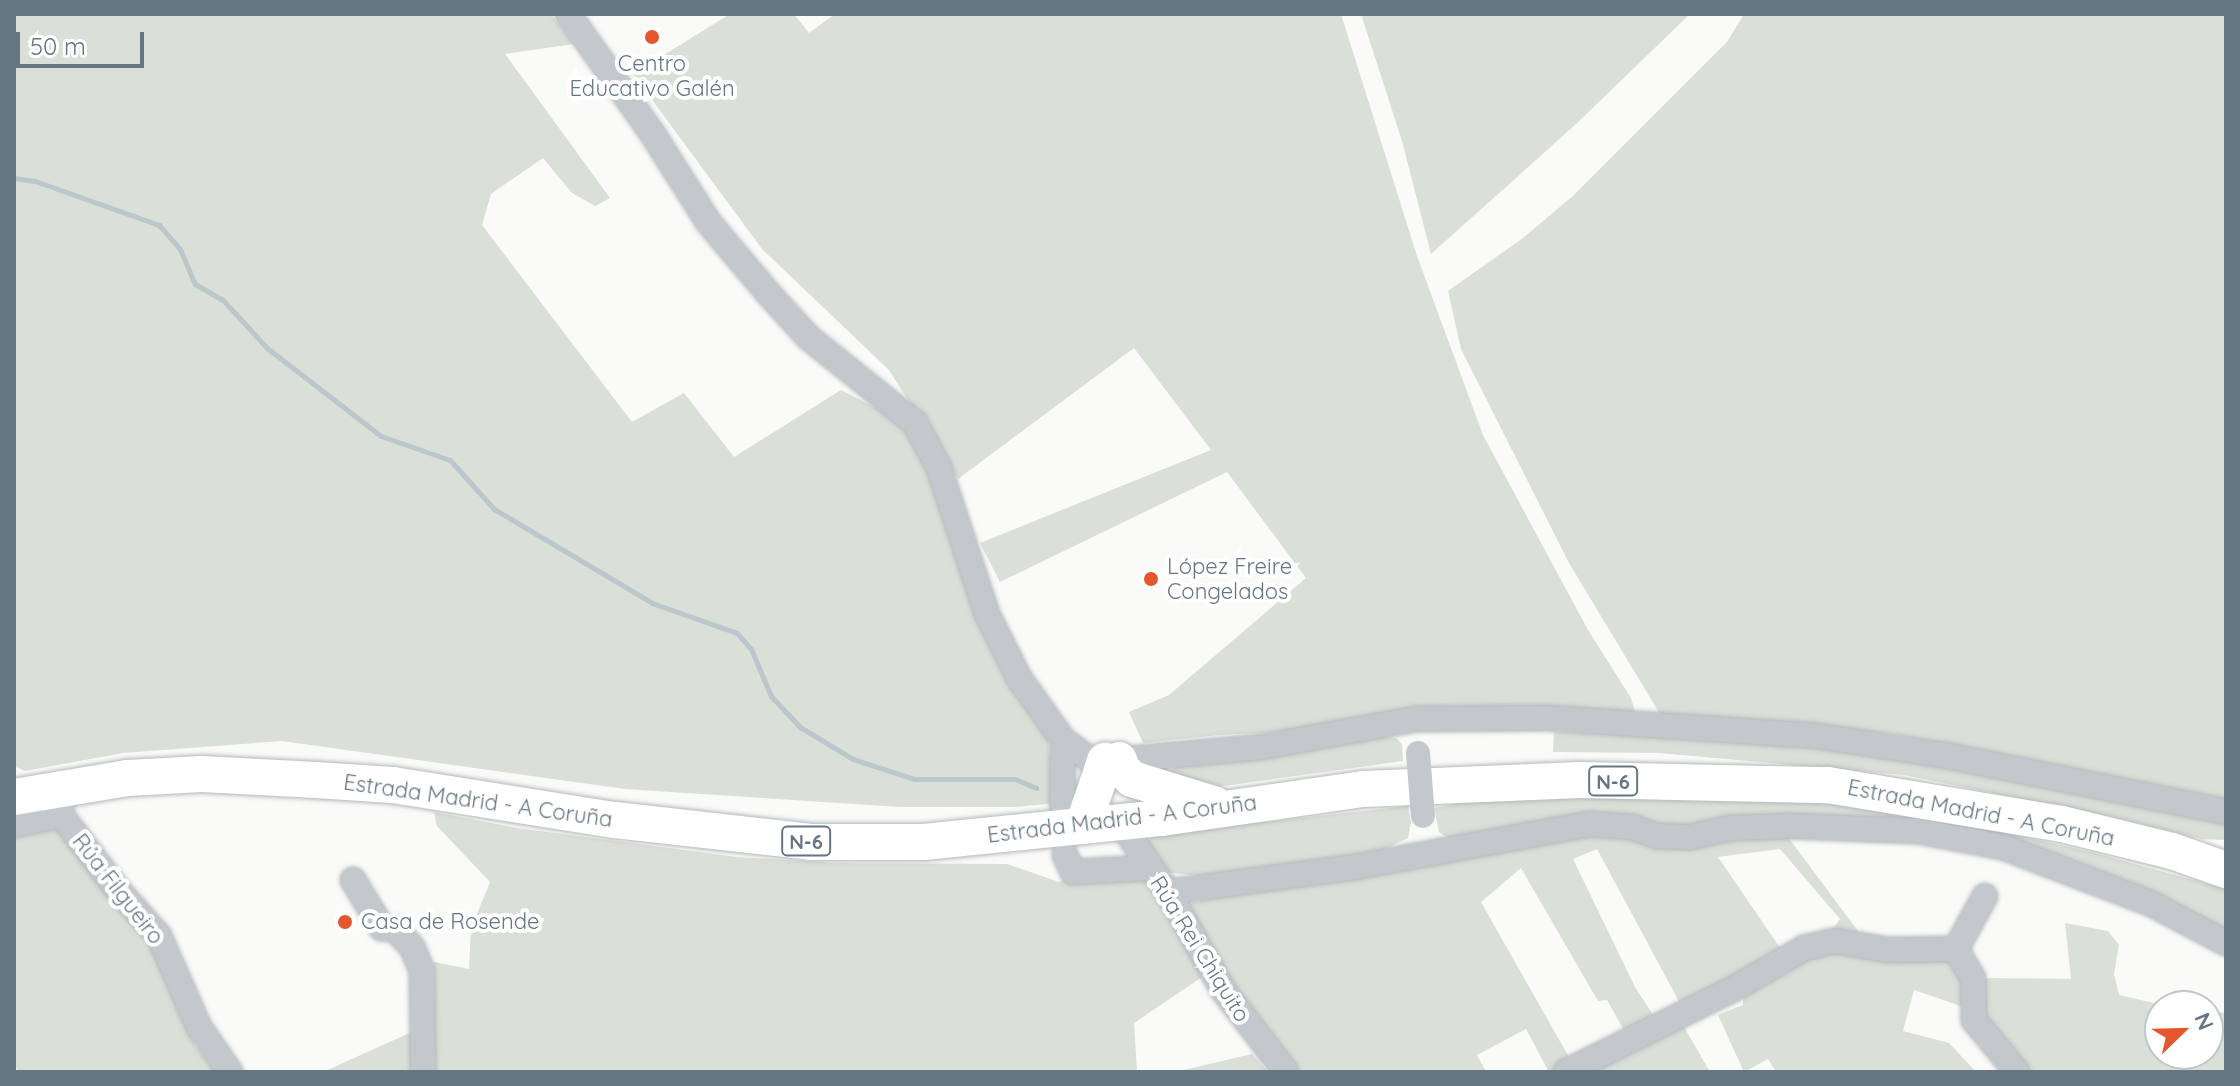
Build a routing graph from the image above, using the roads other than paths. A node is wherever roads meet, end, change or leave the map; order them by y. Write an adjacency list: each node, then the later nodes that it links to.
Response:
1 (568, 14): 3 (street)
2 (1416, 719): 4 (street); 7 (street); 12 (street, bridge)
3 (1063, 740): 4 (street); 10 (street)
4 (1112, 760): 6 (highway); 10 (highway)
5 (36, 794): 9 (street); 10 (highway, Estrada Madrid - A Coruña / N-6); 21 (street, Rúa Filgueiro)
6 (1231, 808): 8 (highway, Estrada Madrid - A Coruña / N-6); 13 (highway, Estrada Madrid - A Coruña / N-6)
7 (2226, 812)
8 (1120, 822): 10 (highway, Estrada Madrid - A Coruña / N-6); 14 (street, Rúa Rei Chiquito)
9 (14, 825)
10 (1070, 828): 14 (street)
11 (2226, 851): 13 (highway)
12 (1426, 853): 17 (street); 19 (street)
13 (2189, 858): 15 (highway, Estrada Madrid - A Coruña / N-6)
14 (1148, 868): 17 (street, Rúa Rei Chiquito)
15 (2226, 870)
16 (353, 880): 22 (street)
17 (1168, 892): 23 (street, Rúa Rei Chiquito)
18 (1985, 896): 20 (street)
19 (2226, 943)
20 (1956, 949): 24 (street); 25 (street)
21 (230, 1072)
22 (423, 1072)
23 (1286, 1072)
24 (1566, 1072)
25 (2017, 1072)

